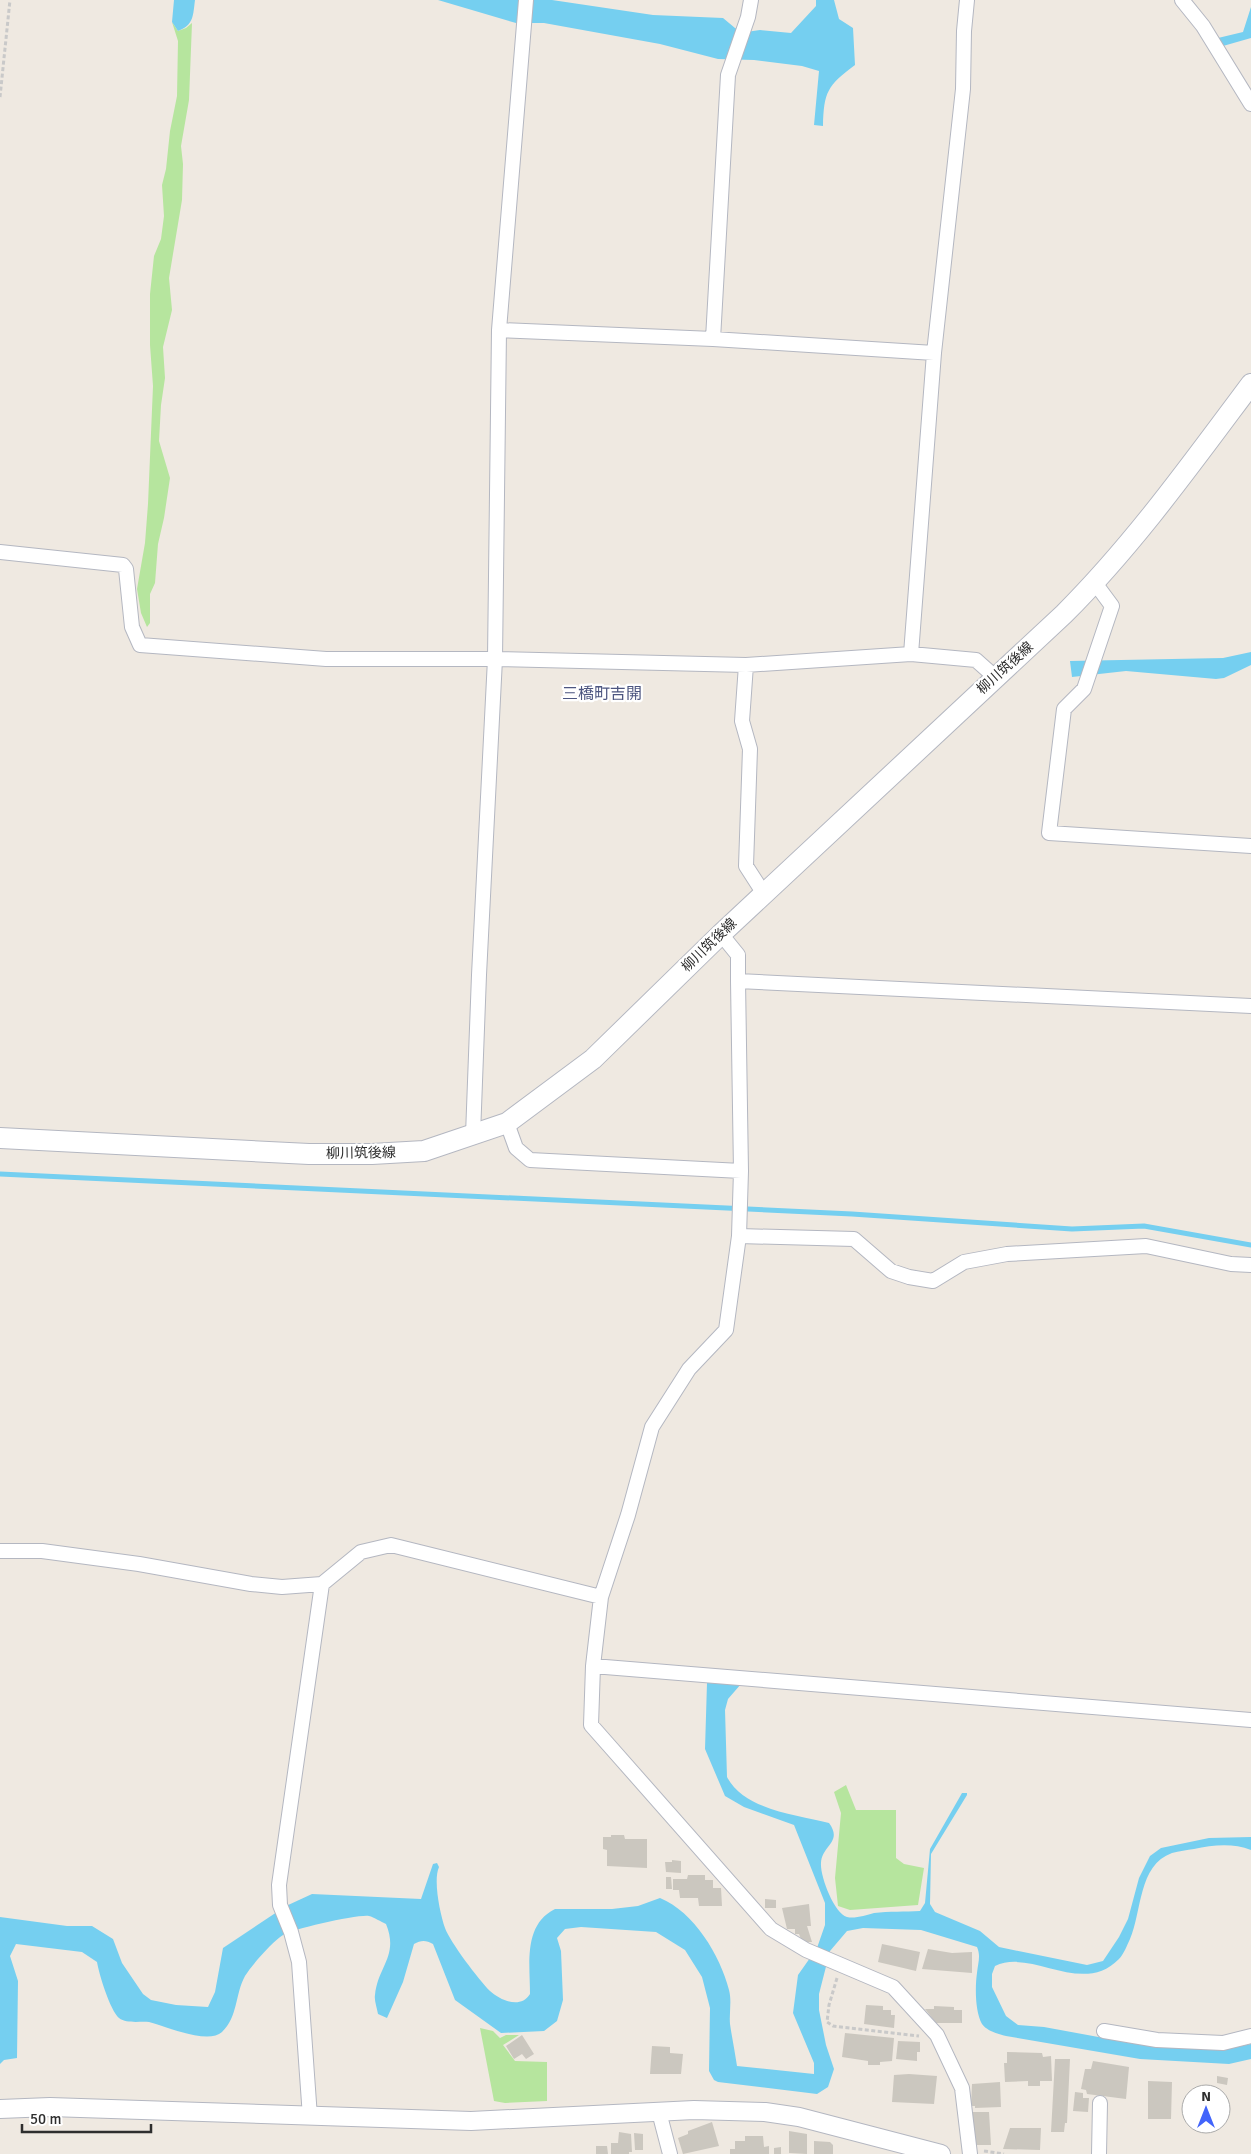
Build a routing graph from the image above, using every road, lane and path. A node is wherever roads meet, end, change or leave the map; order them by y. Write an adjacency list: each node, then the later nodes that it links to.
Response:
1 (10, 0): 6 (path)
2 (526, 0): 8 (street)
3 (750, 0): 9 (street)
4 (967, 0): 10 (street)
5 (1182, 0): 7 (street)
6 (0, 97)
7 (1251, 104)
8 (499, 330): 9 (street); 15 (street)
9 (712, 339): 10 (street)
10 (934, 353): 14 (street)
11 (1251, 384): 13 (main road, 柳川筑後線)
12 (0, 552): 15 (street)
13 (1095, 583): 17 (main road, 柳川筑後線); 18 (street)
14 (910, 654): 16 (street); 17 (street)
15 (495, 660): 16 (street); 24 (street)
16 (746, 665): 19 (street)
17 (995, 677): 19 (main road, 柳川筑後線)
18 (1251, 846)
19 (764, 894): 20 (main road, 柳川筑後線)
20 (721, 934): 21 (street); 23 (main road, 柳川筑後線)
21 (738, 981): 22 (street); 26 (street)
22 (1251, 1006)
23 (507, 1123): 24 (main road, 柳川筑後線); 26 (street)
24 (473, 1135): 25 (main road, 柳川筑後線)
25 (0, 1138)
26 (741, 1171): 27 (street)
27 (739, 1236): 28 (street); 31 (street)
28 (1251, 1265)
29 (0, 1551): 30 (street)
30 (322, 1584): 31 (street); 41 (street)
31 (601, 1597): 32 (street)
32 (593, 1666): 33 (street); 34 (street)
33 (1251, 1720)
34 (838, 1964): 37 (street); 37 (path)
35 (1104, 2031): 36 (street)
36 (1251, 2036)
37 (938, 2038): 42 (street)
38 (1100, 2103): 46 (street)
39 (0, 2109): 41 (street)
40 (659, 2112): 41 (street); 43 (street); 44 (street)
41 (310, 2117)
42 (975, 2151): 45 (path)
43 (670, 2154)
44 (941, 2154)
45 (1004, 2154)
46 (1099, 2154)

